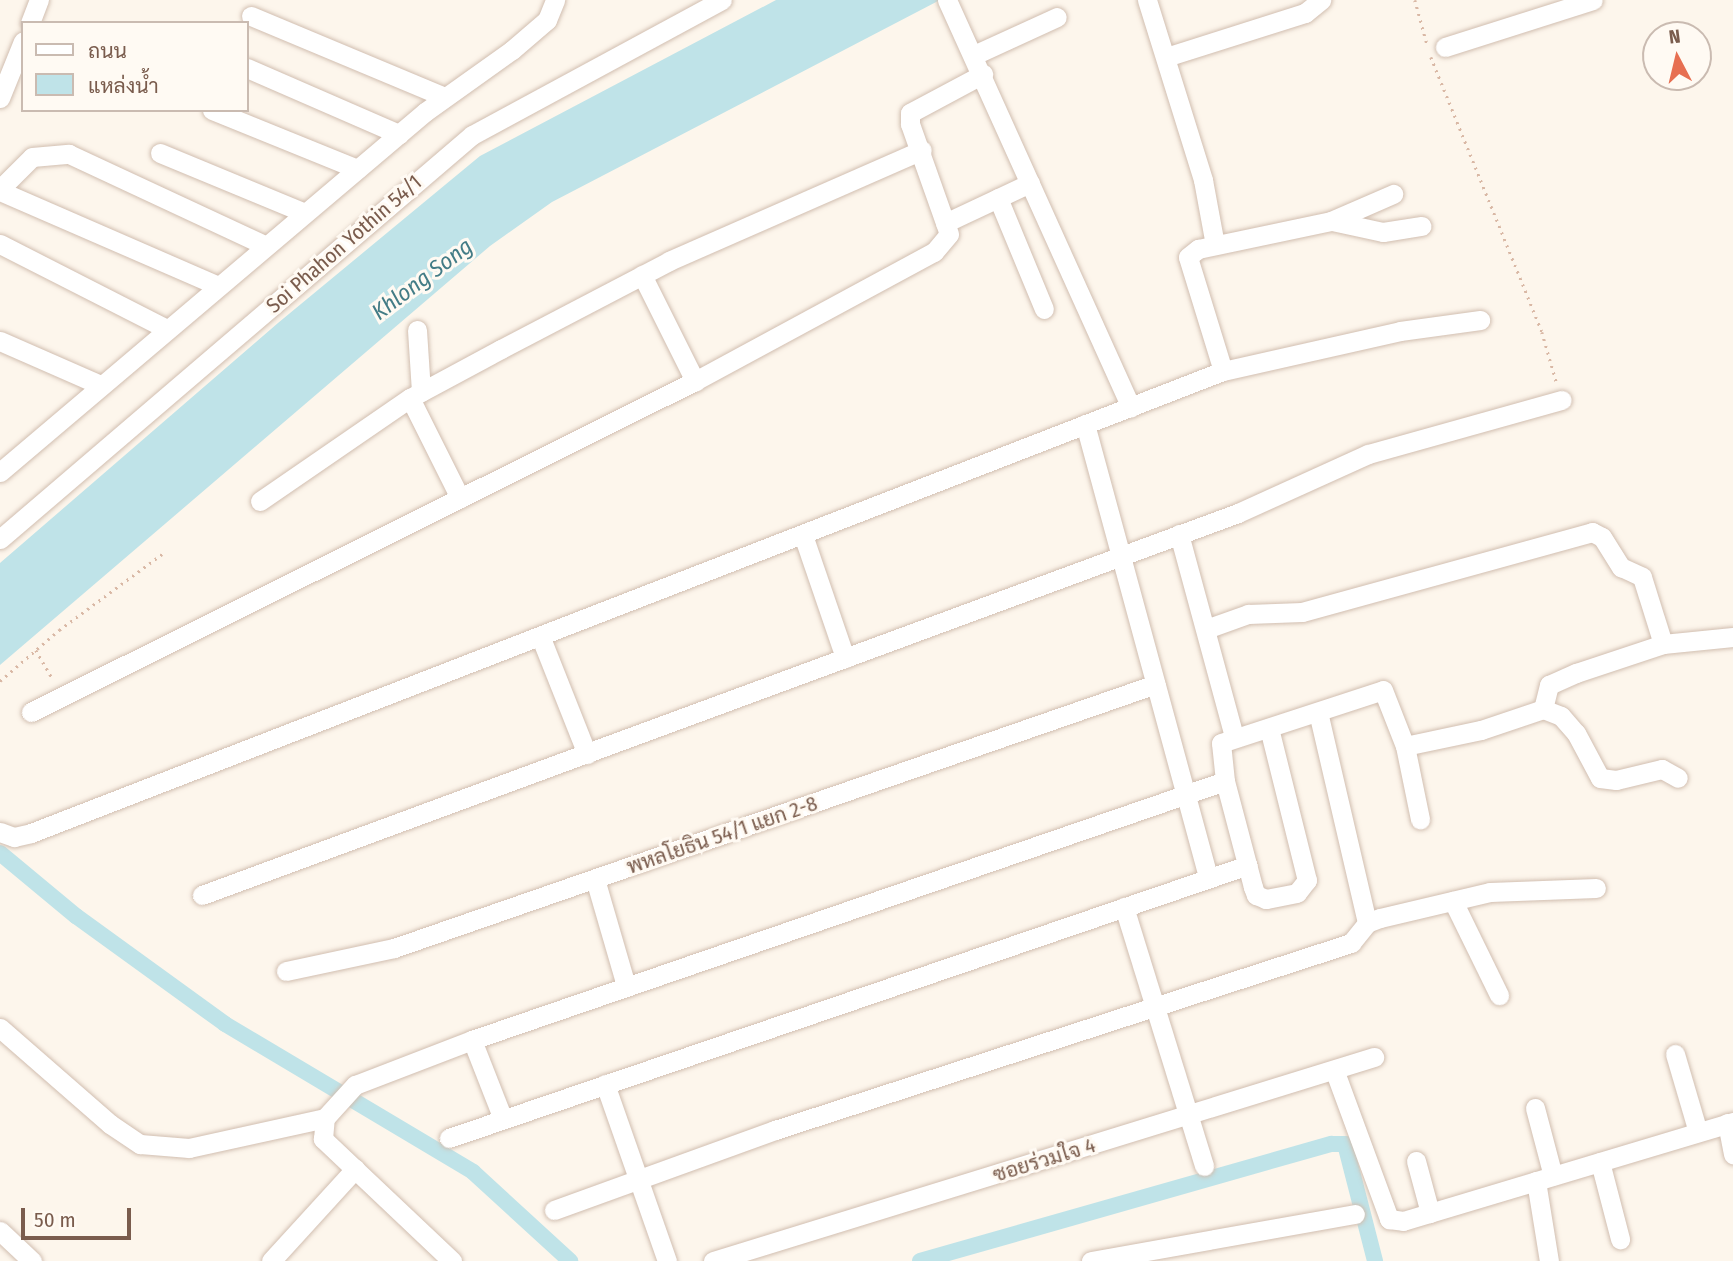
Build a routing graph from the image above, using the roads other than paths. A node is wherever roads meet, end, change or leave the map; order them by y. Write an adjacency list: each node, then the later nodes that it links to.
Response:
1 (39, 0): 10 (street)
2 (555, 0): 17 (street)
3 (722, 0): 54 (street, Soi Phahon Yothin 54/1)
4 (1147, 0): 14 (street)
5 (1321, 0): 14 (street)
6 (1593, 0): 12 (street)
7 (954, 2): 13 (street)
8 (251, 16): 17 (street)
9 (1057, 17): 13 (street)
10 (31, 21)
11 (21, 46): 18 (street)
12 (1445, 47)
13 (974, 55): 16 (street)
14 (1166, 57): 33 (street)
15 (248, 68): 20 (street)
16 (984, 74): 21 (street); 24 (street)
17 (445, 97): 20 (street)
18 (0, 98)
19 (217, 112): 23 (street)
20 (400, 134): 23 (street)
21 (922, 150): 30 (street); 35 (street)
22 (160, 153): 28 (street)
23 (357, 170): 28 (street)
24 (1030, 183): 27 (street); 47 (street)
25 (0, 190): 34 (street); 36 (street)
26 (1393, 194): 29 (street)
27 (998, 198): 30 (street); 37 (street)
28 (305, 213): 34 (street)
29 (1331, 221): 31 (street); 33 (street)
30 (945, 223): 43 (street)
31 (1422, 226)
32 (0, 244): 39 (street)
33 (1215, 245): 42 (street)
34 (266, 246): 36 (street)
35 (642, 275): 43 (street); 45 (street)
36 (218, 286): 39 (street)
37 (1044, 309)
38 (1480, 320): 42 (street)
39 (167, 329): 44 (street)
40 (417, 330): 45 (street)
41 (0, 341): 44 (street)
42 (1223, 371): 47 (street)
43 (695, 381): 50 (street)
44 (100, 385): 49 (street)
45 (416, 395): 50 (street); 51 (street)
46 (1562, 400): 52 (street)
47 (1131, 407): 48 (street)
48 (1085, 424): 53 (street); 55 (street)
49 (0, 472)
50 (460, 498): 63 (street)
51 (260, 501)
52 (1179, 534): 55 (street); 56 (street)
53 (803, 535): 58 (street); 60 (street)
54 (0, 539)
55 (1121, 556): 60 (street); 61 (street)
56 (1206, 629): 59 (street); 66 (street)
57 (1733, 637): 59 (street)
58 (541, 638): 68 (street); 73 (street)
59 (1663, 645): 62 (street)
60 (845, 658): 68 (street)
61 (1156, 684): 71 (street); 76 (street, พหลโยธิน 54/1 แยก 2-8)
62 (1543, 709): 67 (street); 69 (street)
63 (32, 712)
64 (1318, 712): 65 (street); 67 (street); 81 (street)
65 (1269, 728): 66 (street); 74 (street)
66 (1234, 736): 70 (street)
67 (1405, 747): 72 (street)
68 (587, 754): 78 (street)
69 (1678, 778)
70 (1225, 781): 71 (street); 74 (street)
71 (1185, 793): 75 (street); 83 (street)
72 (1420, 818)
73 (0, 832)
74 (1248, 865): 75 (street)
75 (1208, 878): 80 (street)
76 (595, 879): 82 (street, พหลโยธิน 54/1 แยก 2-8); 83 (street)
77 (1596, 888): 79 (street)
78 (202, 895)
79 (1453, 901): 81 (street); 84 (street)
80 (1124, 907): 85 (street); 91 (street)
81 (1367, 923): 85 (street)
82 (286, 971)
83 (626, 986): 87 (street)
84 (1499, 995)
85 (1155, 1008): 94 (street); 105 (street)
86 (0, 1028): 93 (street)
87 (472, 1040): 93 (street); 95 (street)
88 (1675, 1054): 97 (street)
89 (1374, 1058): 90 (street, ซอยร่วมใจ 4)
90 (1335, 1072): 94 (street, ซอยร่วมใจ 4); 107 (street)
91 (605, 1084): 95 (street); 105 (street)
92 (1535, 1108): 104 (street)
93 (330, 1111): 103 (street)
94 (1188, 1116): 102 (street); 116 (street, ซอยร่วมใจ 4)
95 (503, 1119): 98 (street)
96 (1730, 1123): 97 (street); 99 (street)
97 (1698, 1132): 101 (street)
98 (449, 1138)
99 (1733, 1154)
100 (1416, 1161): 107 (street)
101 (1600, 1162): 104 (street); 110 (street)
102 (1204, 1166)
103 (355, 1169): 113 (street); 114 (street)
104 (1545, 1178): 107 (street); 118 (street)
105 (639, 1179): 106 (street); 115 (street)
106 (554, 1210)
107 (1430, 1213)
108 (1356, 1214): 111 (street)
109 (0, 1231): 112 (street)
110 (1620, 1239)
111 (1174, 1254): 117 (street)
112 (32, 1261)
113 (271, 1261)
114 (452, 1261)
115 (667, 1261)
116 (713, 1261)
117 (1091, 1261)
118 (1549, 1261)

